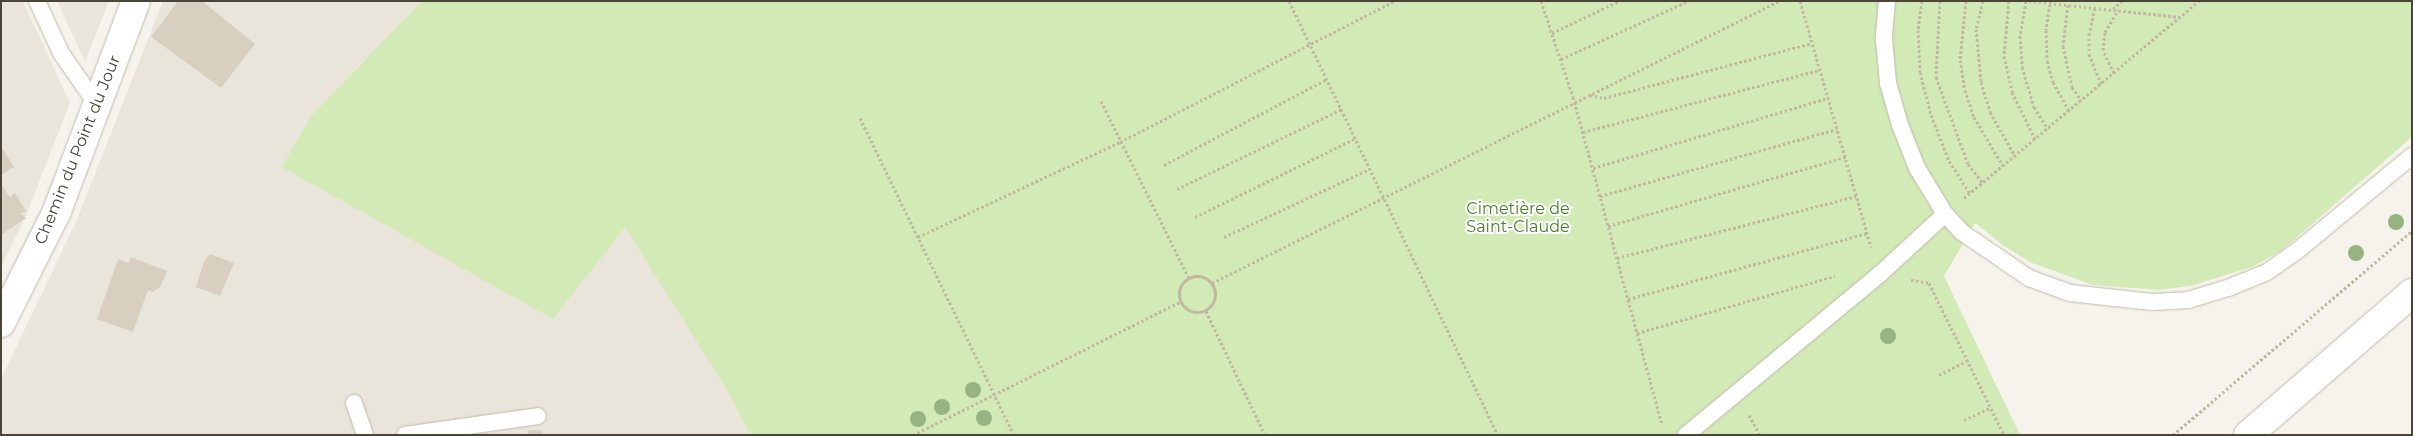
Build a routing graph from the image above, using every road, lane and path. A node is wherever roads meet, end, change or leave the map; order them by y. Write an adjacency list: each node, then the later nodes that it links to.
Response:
1 (37, 1): 39 (lane)
2 (136, 1): 39 (street, Chemin du Point du Jour)
3 (1289, 1): 28 (path)
4 (1394, 1): 28 (path)
5 (1541, 1): 26 (path)
6 (1619, 1): 26 (path)
7 (1688, 1): 29 (path)
8 (1779, 1): 34 (path)
9 (1800, 1): 27 (path)
10 (1886, 1): 62 (lane)
11 (1922, 1): 58 (path)
12 (1940, 1): 56 (path)
13 (1966, 1): 53 (path)
14 (1982, 1): 49 (path)
15 (2009, 1): 47 (path)
16 (2027, 1): 20 (path); 44 (path)
17 (2122, 1): 23 (path)
18 (2199, 1): 25 (path)
19 (2062, 3): 20 (path); 21 (path)
20 (2050, 4): 41 (path)
21 (2068, 5): 22 (path); 36 (path)
22 (2095, 8): 23 (path); 33 (path)
23 (2112, 10): 24 (path)
24 (2118, 10): 25 (path); 31 (path)
25 (2181, 17): 31 (path)
26 (1552, 33): 29 (path)
27 (1812, 43): 30 (path); 34 (path)
28 (1310, 45): 32 (path); 48 (path)
29 (1561, 59): 38 (path)
30 (1820, 70): 35 (path); 45 (path)
31 (2114, 73): 33 (path)
32 (1327, 79): 40 (path); 52 (path)
33 (2101, 84): 36 (path)
34 (1590, 95): 38 (path)
35 (1828, 98): 43 (path); 54 (path)
36 (2081, 100): 41 (path)
37 (1101, 101): 48 (path)
38 (1575, 103): 45 (path); 61 (path)
39 (97, 106): 78 (street, Chemin du Point du Jour)
40 (1342, 109): 46 (path); 57 (path)
41 (2069, 111): 44 (path)
42 (860, 118): 67 (path)
43 (1837, 129): 51 (path); 59 (path)
44 (2048, 129): 47 (path)
45 (1583, 132): 54 (path)
46 (1356, 138): 55 (path); 63 (path)
47 (2036, 139): 49 (path)
48 (1120, 142): 67 (path); 72 (path)
49 (2015, 156): 53 (path)
50 (2412, 156): 62 (lane)
51 (1845, 157): 60 (path); 64 (path)
52 (1164, 165)
53 (2003, 166): 56 (path)
54 (1593, 168): 59 (path)
55 (1370, 169): 61 (path); 68 (path)
56 (1983, 183): 58 (path)
57 (1177, 190)
58 (1970, 193): 62 (path)
59 (1600, 196): 64 (path)
60 (1856, 196): 66 (path); 69 (path)
61 (1384, 197): 73 (path); 93 (path)
62 (1945, 214): 70 (lane)
63 (1195, 217)
64 (1608, 226): 69 (path)
65 (2412, 231): 96 (path)
66 (1867, 233): 70 (path); 75 (path)
67 (918, 237): 82 (path)
68 (1224, 237)
69 (1617, 258): 75 (path)
70 (1879, 275): 80 (path); 94 (lane)
71 (1838, 276): 79 (path)
72 (1189, 278): 73 (path); 76 (path)
73 (1212, 284): 77 (path)
74 (2412, 292): 97 (street)
75 (1628, 298): 79 (path)
76 (1180, 302): 77 (path); 82 (path)
77 (1206, 311): 92 (path)
78 (1, 324)
79 (1637, 333): 87 (path)
80 (1967, 361): 81 (path); 84 (path)
81 (1939, 375)
82 (994, 394): 90 (path); 91 (path)
83 (354, 402): 88 (lane)
84 (1990, 408): 86 (path); 95 (path)
85 (538, 416): 89 (lane)
86 (1964, 420)
87 (1662, 426)
88 (365, 435)
89 (405, 435)
90 (913, 435)
91 (1014, 435)
92 (1266, 435)
93 (1498, 435)
94 (1686, 435)
95 (2004, 435)
96 (2174, 435)
97 (2248, 435)

